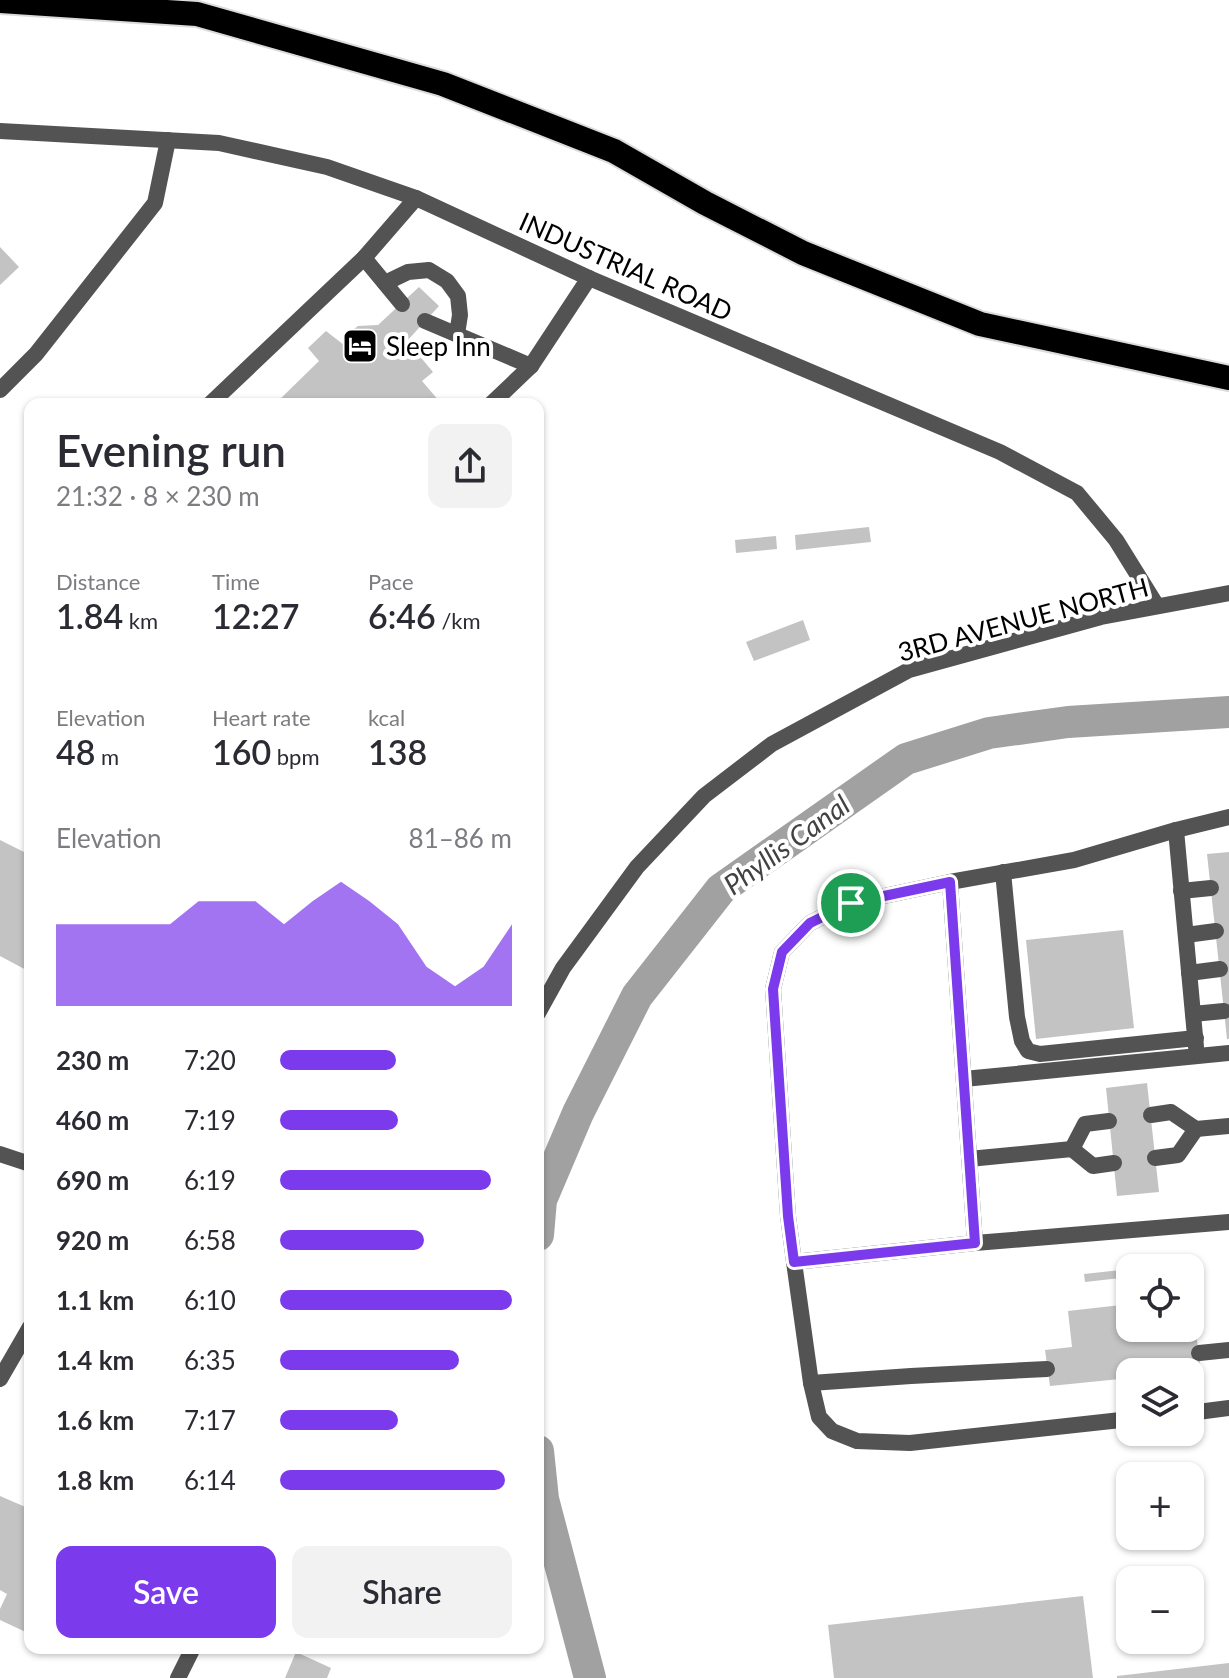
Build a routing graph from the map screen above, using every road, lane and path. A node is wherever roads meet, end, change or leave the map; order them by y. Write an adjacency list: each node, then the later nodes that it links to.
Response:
1 (0, 1): 12 (highway)
2 (0, 131): 3 (street, INDUSTRIAL ROAD)
3 (168, 140): 4 (street, INDUSTRIAL ROAD); 13 (street)
4 (416, 198): 5 (street); 6 (street, INDUSTRIAL ROAD)
5 (364, 258): 7 (street); 14 (street)
6 (589, 278): 11 (street); 17 (street, INDUSTRIAL ROAD)
7 (385, 283): 8 (street); 10 (street)
8 (402, 304)
9 (425, 321): 10 (street)
10 (457, 334): 11 (street)
11 (531, 366): 15 (street)
12 (1229, 378)
13 (0, 390)
14 (216, 398)
15 (497, 398)
16 (1229, 593): 17 (street, 3RD AVENUE NORTH)
17 (1157, 606): 28 (street, 3RD AVENUE NORTH)
18 (1229, 817): 19 (street)
19 (1176, 830): 20 (street); 23 (street)
20 (1003, 872): 21 (street); 31 (street)
21 (950, 882): 34 (street); 47 (street)
22 (1211, 888): 23 (street)
23 (1181, 891): 25 (street)
24 (1216, 931): 25 (street)
25 (1186, 935): 27 (street)
26 (1220, 969): 27 (street)
27 (1189, 973): 30 (street)
28 (544, 1002)
29 (1224, 1011): 30 (street)
30 (1193, 1014): 31 (street)
31 (1196, 1038): 33 (street)
32 (1229, 1053): 33 (street)
33 (1197, 1056): 34 (street)
34 (964, 1079): 42 (street)
35 (1151, 1115): 38 (street)
36 (1109, 1121): 39 (street)
37 (1229, 1126): 38 (street)
38 (1196, 1129): 41 (street)
39 (1072, 1149): 42 (street); 44 (street)
40 (0, 1154): 43 (street)
41 (1155, 1158)
42 (969, 1159): 46 (street)
43 (24, 1162)
44 (1114, 1163)
45 (1229, 1222): 46 (street)
46 (975, 1243): 47 (street)
47 (794, 1262): 53 (street)
48 (24, 1337): 52 (street)
49 (1229, 1350): 50 (street)
50 (1199, 1353)
51 (1047, 1369): 53 (street)
52 (0, 1379)
53 (811, 1383): 56 (street)
54 (1229, 1408): 55 (street)
55 (1204, 1411)
56 (1116, 1421)
57 (190, 1654): 58 (street)
58 (178, 1678)

